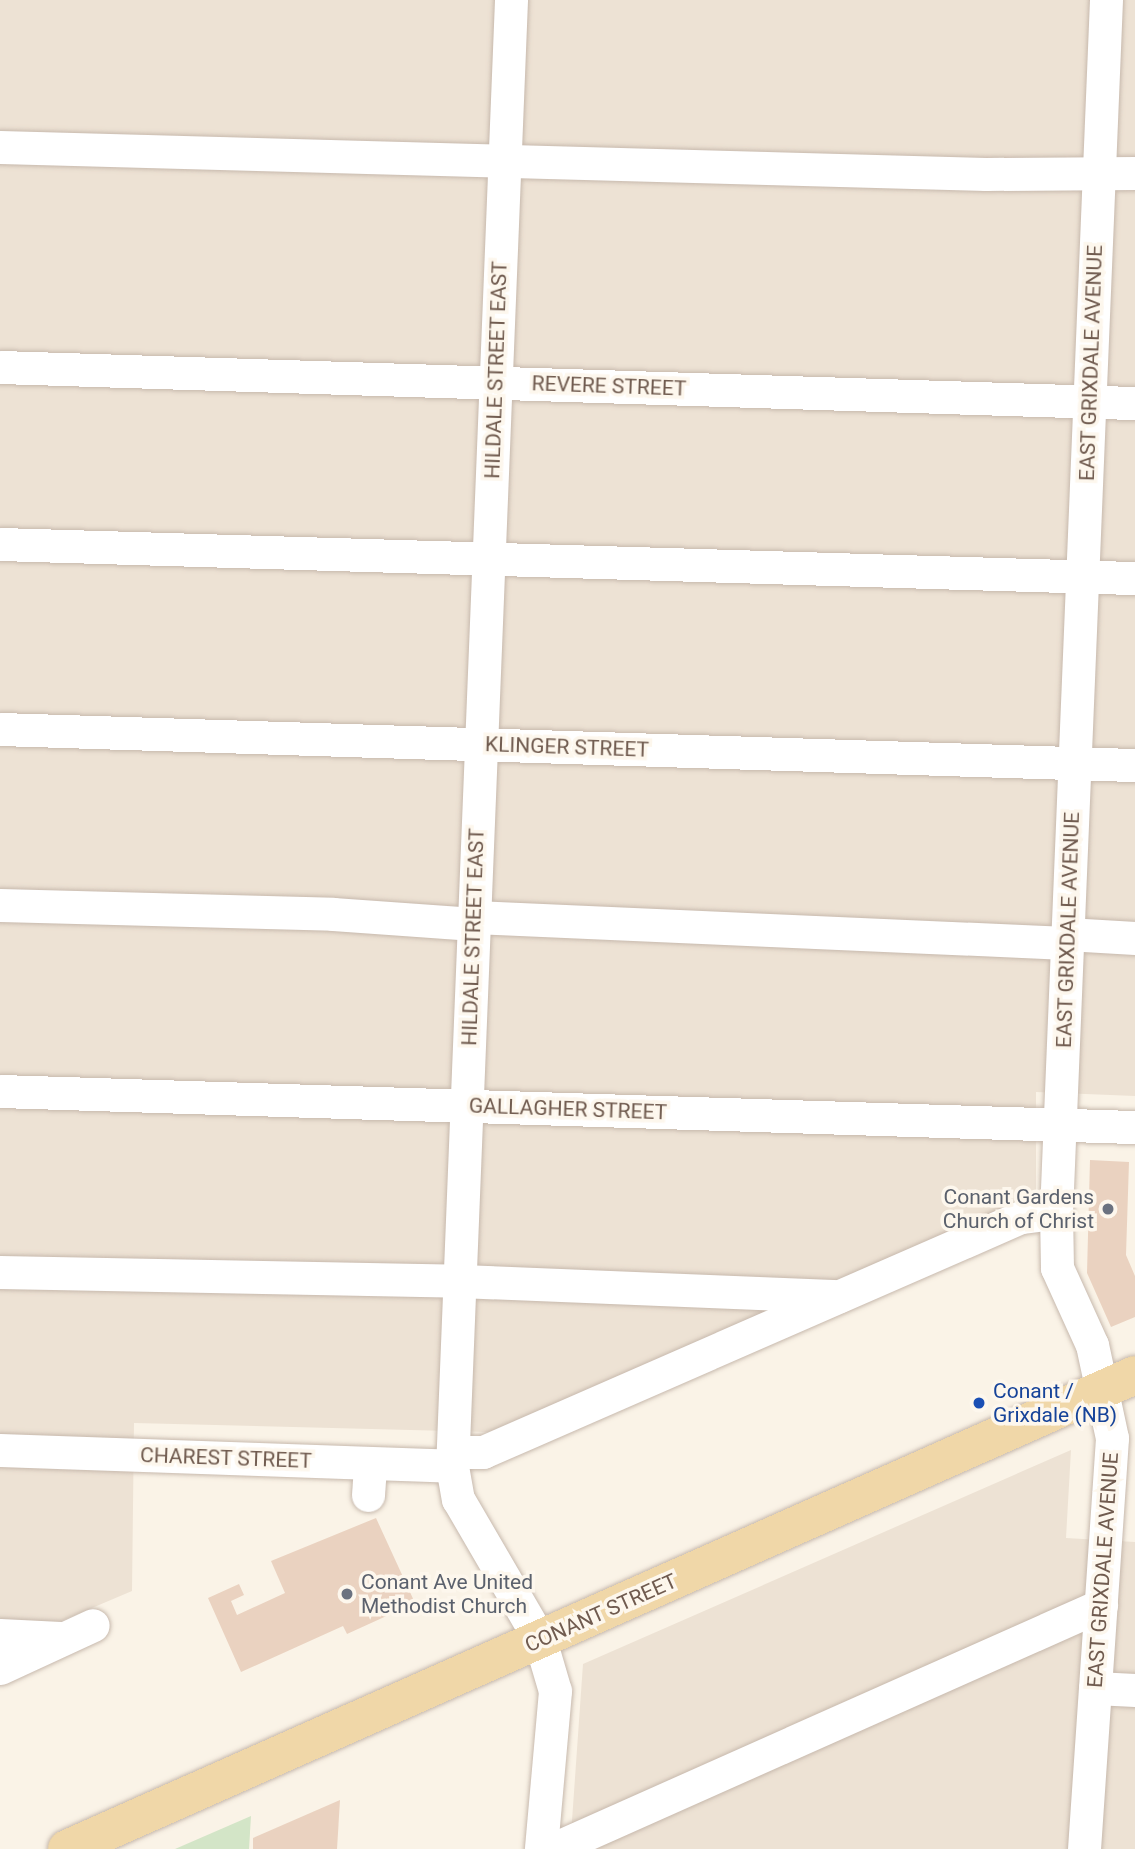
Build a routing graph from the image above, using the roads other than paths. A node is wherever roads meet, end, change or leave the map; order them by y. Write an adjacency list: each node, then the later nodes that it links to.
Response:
1 (511, 0): 4 (street, HILDALE STREET EAST)
2 (1106, 0): 5 (street, EAST GRIXDALE AVENUE)
3 (0, 147): 4 (street)
4 (504, 160): 5 (street); 8 (street, HILDALE STREET EAST)
5 (1099, 171): 6 (street); 9 (street, EAST GRIXDALE AVENUE)
6 (1135, 173)
7 (0, 367): 8 (street, REVERE STREET)
8 (495, 383): 9 (street, REVERE STREET); 12 (street, HILDALE STREET EAST)
9 (1090, 401): 10 (street, REVERE STREET); 13 (street, EAST GRIXDALE AVENUE)
10 (1135, 403)
11 (0, 544): 12 (street)
12 (488, 558): 13 (street); 16 (street, HILDALE STREET EAST)
13 (1082, 576): 14 (street); 17 (street, EAST GRIXDALE AVENUE)
14 (1135, 578)
15 (0, 729): 16 (street, KLINGER STREET)
16 (481, 745): 17 (street, KLINGER STREET); 20 (street, HILDALE STREET EAST)
17 (1075, 763): 18 (street, KLINGER STREET); 22 (street, EAST GRIXDALE AVENUE)
18 (1135, 765)
19 (0, 905): 20 (street)
20 (474, 921): 22 (street); 24 (street, HILDALE STREET EAST)
21 (1135, 938): 22 (street)
22 (1066, 939): 25 (street, EAST GRIXDALE AVENUE)
23 (0, 1091): 24 (street, GALLAGHER STREET)
24 (466, 1105): 25 (street, GALLAGHER STREET); 29 (street, HILDALE STREET EAST)
25 (1060, 1124): 26 (street, GALLAGHER STREET); 27 (street, EAST GRIXDALE AVENUE)
26 (1135, 1127)
27 (1056, 1213): 30 (street, CHAREST STREET); 31 (street, EAST GRIXDALE AVENUE)
28 (0, 1272): 29 (street)
29 (460, 1281): 30 (street); 33 (street, HILDALE STREET EAST)
30 (839, 1296): 33 (street, CHAREST STREET)
31 (1119, 1382): 34 (street, EAST GRIXDALE AVENUE); 37 (main road, CONANT STREET)
32 (0, 1450): 33 (street, CHAREST STREET)
33 (453, 1459): 37 (street, HILDALE STREET EAST)
34 (1121, 1512): 35 (street, EAST GRIXDALE AVENUE)
35 (1101, 1605): 39 (street, EAST GRIXDALE AVENUE); 43 (street)
36 (0, 1635): 38 (street)
37 (540, 1640): 41 (main road, CONANT STREET); 42 (street, HILDALE STREET EAST)
38 (0, 1668)
39 (1095, 1688): 40 (street); 44 (street, EAST GRIXDALE AVENUE)
40 (1135, 1690)
41 (67, 1849)
42 (541, 1849)
43 (553, 1849)
44 (1084, 1849)

